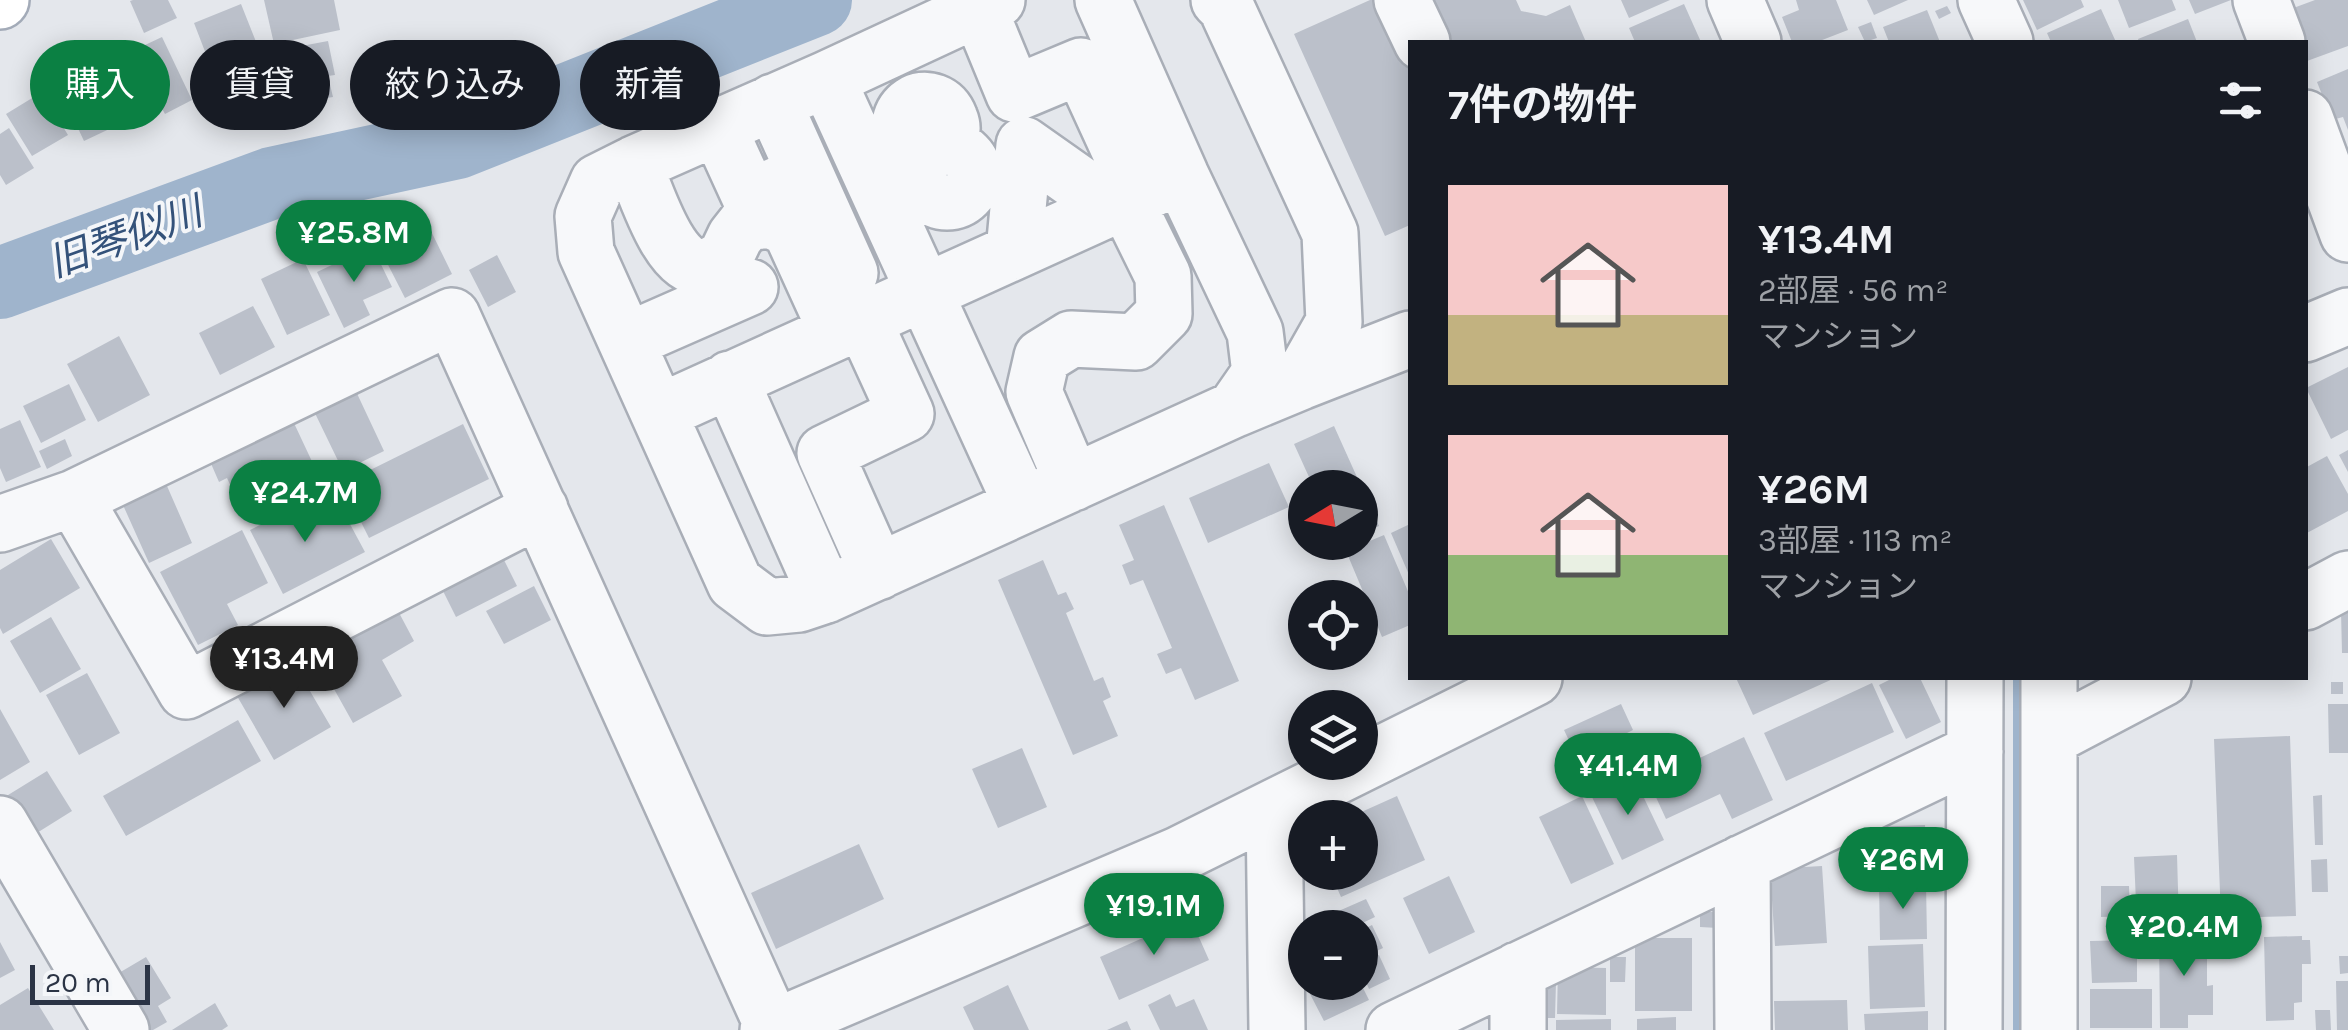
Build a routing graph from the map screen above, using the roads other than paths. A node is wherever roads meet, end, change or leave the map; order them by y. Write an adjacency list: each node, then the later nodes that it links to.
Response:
1 (1102, 0): 21 (street)
2 (1219, 0): 31 (street)
3 (1402, 0): 8 (street)
4 (1735, 0): 9 (street)
5 (1986, 0): 10 (street)
6 (2261, 0): 11 (street)
7 (988, 4): 12 (street); 21 (street)
8 (1421, 40)
9 (1752, 40)
10 (2003, 40)
11 (2276, 40)
12 (891, 48): 13 (street); 23 (street)
13 (827, 79): 14 (street); 24 (street)
14 (773, 102): 15 (street); 20 (street)
15 (720, 126)
16 (2308, 126): 22 (street)
17 (711, 130): 19 (street)
18 (719, 130): 20 (street)
19 (634, 164): 26 (street); 30 (street)
20 (805, 172): 26 (street)
21 (1140, 195): 23 (street); 23 (street); 32 (street); 34 (street)
22 (2348, 234)
23 (1001, 257): 24 (street)
24 (924, 291): 26 (street); 36 (street)
25 (2348, 316): 28 (street)
26 (857, 323): 27 (street); 39 (street)
27 (728, 327): 30 (street); 33 (street); 41 (street)
28 (2308, 333)
29 (1408, 340): 31 (street)
30 (627, 341): 33 (street)
31 (1300, 382): 32 (street)
32 (1235, 409): 34 (street)
33 (660, 412): 41 (street)
34 (1073, 483): 36 (street)
35 (74, 498): 37 (street); 37 (street); 38 (street)
36 (1022, 505): 39 (street)
37 (540, 509): 53 (street)
38 (0, 524)
39 (878, 572): 41 (street)
40 (2348, 579): 42 (street)
41 (826, 595)
42 (2308, 600)
43 (1530, 680): 49 (street)
44 (1975, 680): 48 (street)
45 (2049, 680): 47 (street)
46 (2159, 680): 47 (street)
47 (2048, 738): 60 (street)
48 (1975, 752): 51 (street); 59 (street)
49 (1274, 809): 53 (street); 55 (street)
50 (0, 824): 54 (street)
51 (1742, 864): 52 (street); 58 (street)
52 (1518, 970): 56 (street); 57 (street)
53 (770, 1029)
54 (120, 1030)
55 (1277, 1030)
56 (1394, 1030)
57 (1518, 1030)
58 (1743, 1030)
59 (1974, 1030)
60 (2049, 1030)

